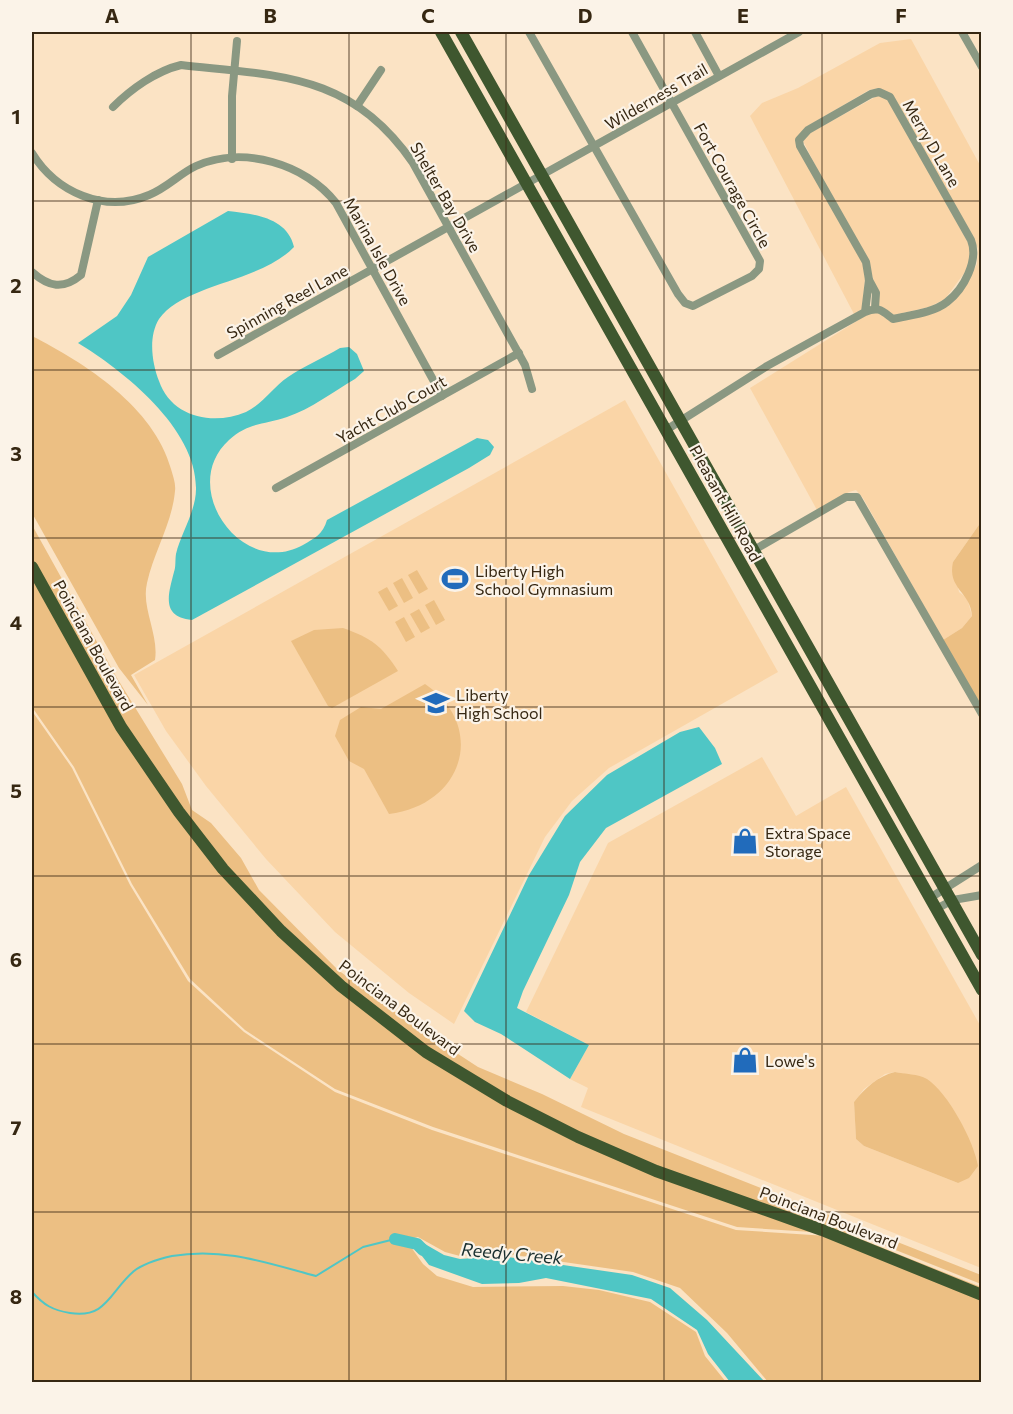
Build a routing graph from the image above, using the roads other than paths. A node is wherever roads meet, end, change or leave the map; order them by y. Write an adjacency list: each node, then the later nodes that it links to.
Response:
1 (441, 32): 20 (main road, Pleasant Hill Road)
2 (461, 32): 19 (main road, Pleasant Hill Road)
3 (529, 32): 16 (street)
4 (632, 32): 13 (street)
5 (695, 32): 12 (street)
6 (799, 32): 12 (street, Wilderness Trail)
7 (966, 33): 9 (street)
8 (237, 41): 11 (street)
9 (981, 67)
10 (381, 70): 14 (street)
11 (235, 71): 14 (street, Shelter Bay Drive); 15 (street, Shelter Bay Drive); 18 (street)
12 (719, 76): 13 (street, Wilderness Trail)
13 (672, 102): 16 (street, Wilderness Trail); 16 (street, Fort Courage Circle)
14 (357, 106): 22 (street, Shelter Bay Drive)
15 (113, 107)
16 (594, 147): 19 (street, Wilderness Trail)
17 (32, 153): 21 (street, Marina Isle Drive)
18 (232, 159): 21 (street, Marina Isle Drive); 23 (street, Marina Isle Drive)
19 (542, 176): 20 (street, Wilderness Trail); 32 (main road, Pleasant Hill Road)
20 (527, 185): 22 (street, Spinning Reel Lane); 33 (main road, Pleasant Hill Road)
21 (98, 200): 24 (street)
22 (449, 228): 23 (street, Spinning Reel Lane); 28 (street, Shelter Bay Drive)
23 (373, 270): 29 (street, Spinning Reel Lane); 31 (street, Marina Isle Drive)
24 (32, 272)
25 (869, 280): 26 (street, Merry D Lane); 26 (street, Merry D Lane); 27 (street, Merry D Lane)
26 (875, 308): 27 (street)
27 (865, 312): 32 (street)
28 (519, 353): 30 (street, Shelter Bay Drive); 31 (street, Yacht Club Court)
29 (219, 355)
30 (532, 389)
31 (442, 396): 34 (street, Yacht Club Court)
32 (681, 421): 33 (street); 36 (main road, Pleasant Hill Road)
33 (666, 430): 35 (main road, Pleasant Hill Road)
34 (276, 488)
35 (723, 531): 36 (main road); 43 (main road, Pleasant Hill Road)
36 (754, 550): 38 (street); 40 (main road, Pleasant Hill Road)
37 (32, 567): 46 (main road, Poinciana Boulevard)
38 (981, 714)
39 (981, 865): 40 (street)
40 (945, 887): 42 (main road, Pleasant Hill Road); 43 (street)
41 (981, 895): 42 (street)
42 (953, 900): 43 (street); 44 (main road, Pleasant Hill Road)
43 (933, 904): 45 (main road, Pleasant Hill Road)
44 (981, 955)
45 (981, 990)
46 (981, 1295)

